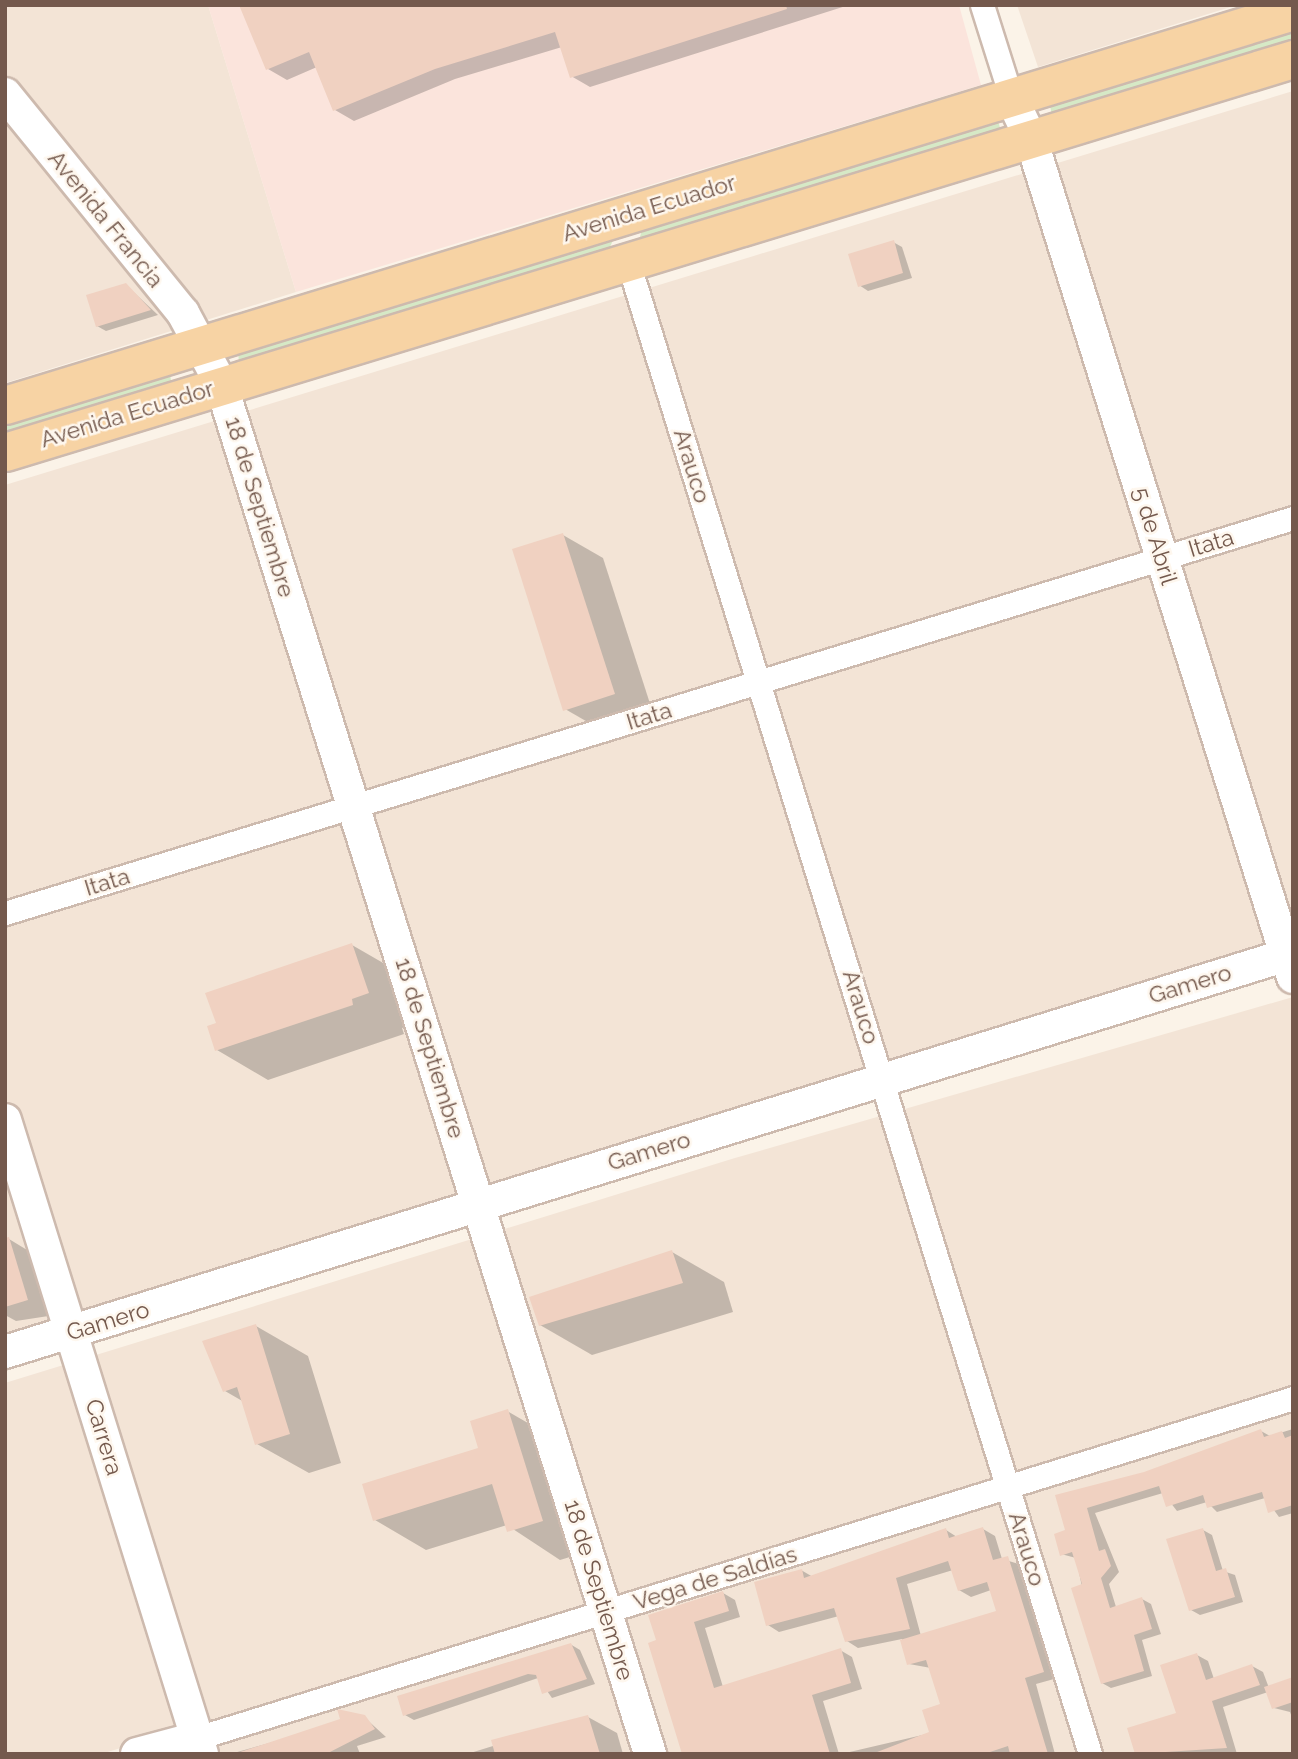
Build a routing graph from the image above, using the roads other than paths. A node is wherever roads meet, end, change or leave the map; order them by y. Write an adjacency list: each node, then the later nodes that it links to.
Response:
1 (982, 5): 5 (street)
2 (1293, 11): 5 (main road, Avenida Ecuador)
3 (1293, 59): 6 (main road, Avenida Ecuador)
4 (5, 94): 9 (street, Avenida Francia)
5 (1011, 97): 6 (street, 5 de Abril); 7 (main road, Avenida Ecuador)
6 (1031, 139): 8 (main road, Avenida Ecuador); 14 (street, 5 de Abril)
7 (658, 205): 8 (main road); 9 (main road, Avenida Ecuador)
8 (628, 262): 10 (main road, Avenida Ecuador); 15 (street, Arauco)
9 (204, 345): 10 (street, 18 de Septiembre); 11 (main road, Avenida Ecuador)
10 (221, 384): 12 (main road, Avenida Ecuador); 16 (street, 18 de Septiembre)
11 (5, 405)
12 (5, 452)
13 (1293, 518): 14 (street, Itata)
14 (1162, 558): 15 (street, Itata); 18 (street, 5 de Abril)
15 (759, 682): 16 (street, Itata); 19 (street, Arauco)
16 (354, 807): 17 (street, Itata); 21 (street, 18 de Septiembre)
17 (5, 913)
18 (1290, 962): 19 (street, Gamero)
19 (883, 1079): 21 (street, Gamero); 25 (street, Arauco)
20 (5, 1120): 22 (street, Carrera)
21 (478, 1204): 22 (street, Gamero); 26 (street, 18 de Septiembre)
22 (71, 1332): 23 (street, Gamero); 27 (street, Carrera)
23 (5, 1352)
24 (1293, 1398): 25 (street, Vega de Saldías)
25 (1008, 1486): 26 (street, Vega de Saldías); 30 (street, Arauco)
26 (606, 1612): 27 (street, Vega de Saldías); 29 (street, 18 de Septiembre)
27 (200, 1746): 28 (street, Vega de Saldías)
28 (136, 1754)
29 (650, 1754)
30 (1090, 1754)

